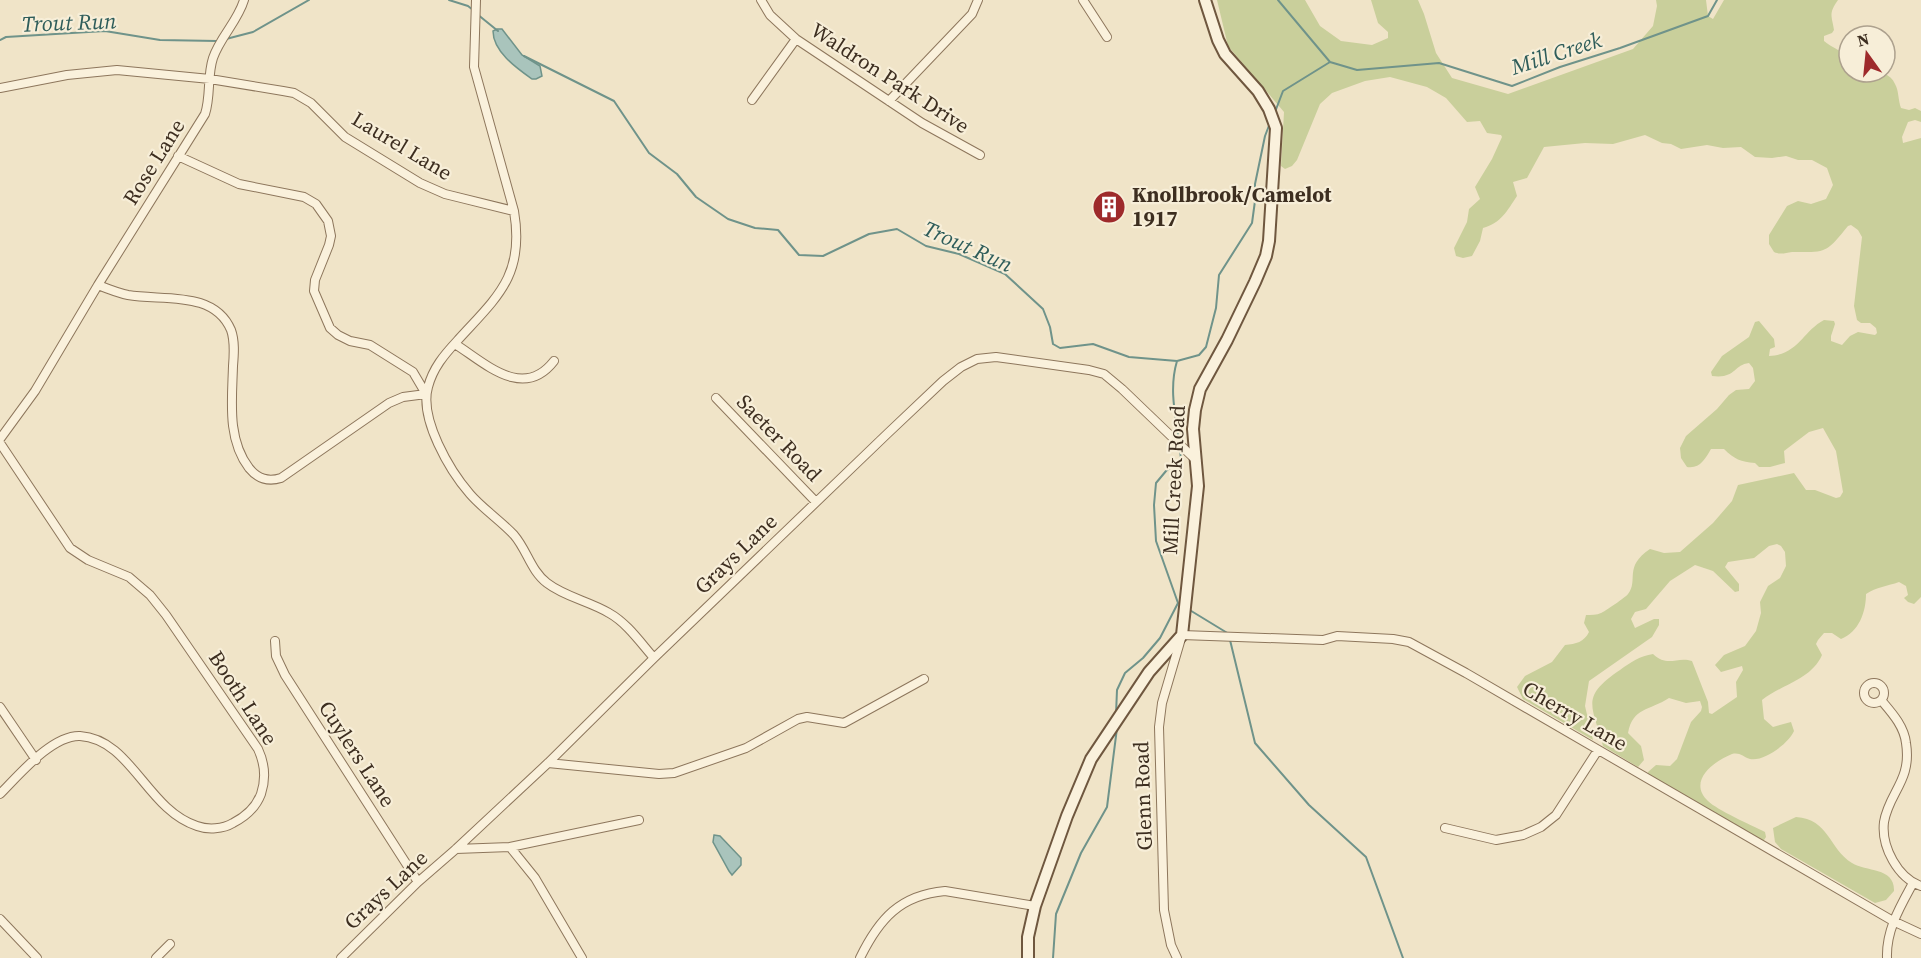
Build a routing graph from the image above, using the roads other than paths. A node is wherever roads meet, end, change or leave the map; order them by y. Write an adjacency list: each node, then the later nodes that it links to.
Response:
1 (244, 0): 9 (street, Rose Lane)
2 (761, 0): 8 (street, Waldron Park Drive)
3 (978, 0): 12 (street)
4 (1083, 0): 7 (street)
5 (1205, 0): 22 (street, Mill Creek Road)
6 (476, 3): 15 (street)
7 (1107, 37)
8 (796, 39): 11 (street); 12 (street, Waldron Park Drive)
9 (210, 79): 10 (street); 14 (street, Rose Lane); 15 (street, Laurel Lane)
10 (0, 88)
11 (752, 100)
12 (889, 101): 13 (street, Waldron Park Drive)
13 (980, 155)
14 (178, 156): 16 (street, Rose Lane); 19 (street)
15 (514, 211): 17 (street)
16 (98, 285): 19 (street); 21 (street, Rose Lane)
17 (455, 344): 18 (street); 19 (street)
18 (554, 361)
19 (426, 394): 26 (street)
20 (716, 398): 23 (street, Saeter Road)
21 (0, 441): 31 (street, Booth Lane)
22 (1197, 461): 23 (street, Grays Lane); 24 (street, Mill Creek Road)
23 (816, 502): 26 (street, Grays Lane)
24 (1182, 635): 30 (street, Cherry Lane); 40 (street); 51 (street, Glenn Road)
25 (275, 641): 38 (street, Cuylers Lane)
26 (654, 658): 32 (street, Grays Lane)
27 (924, 679): 32 (street)
28 (1881, 700): 39 (street)
29 (0, 707): 31 (street)
30 (1598, 750): 35 (street); 42 (street, Cherry Lane)
31 (36, 759): 33 (street, Booth Lane)
32 (548, 763): 37 (street, Grays Lane)
33 (0, 794)
34 (639, 820): 36 (street)
35 (1444, 828)
36 (510, 847): 37 (street); 48 (street)
37 (456, 849): 38 (street, Grays Lane)
38 (418, 882): 47 (street, Grays Lane)
39 (1917, 885): 42 (street)
40 (1035, 906): 49 (street); 50 (street)
41 (0, 919): 45 (street)
42 (1893, 921): 43 (street, Cherry Lane); 52 (street)
43 (1921, 934)
44 (170, 944): 46 (street)
45 (37, 958)
46 (156, 958)
47 (341, 958)
48 (582, 958)
49 (860, 958)
50 (1028, 958)
51 (1177, 958)
52 (1887, 958)

